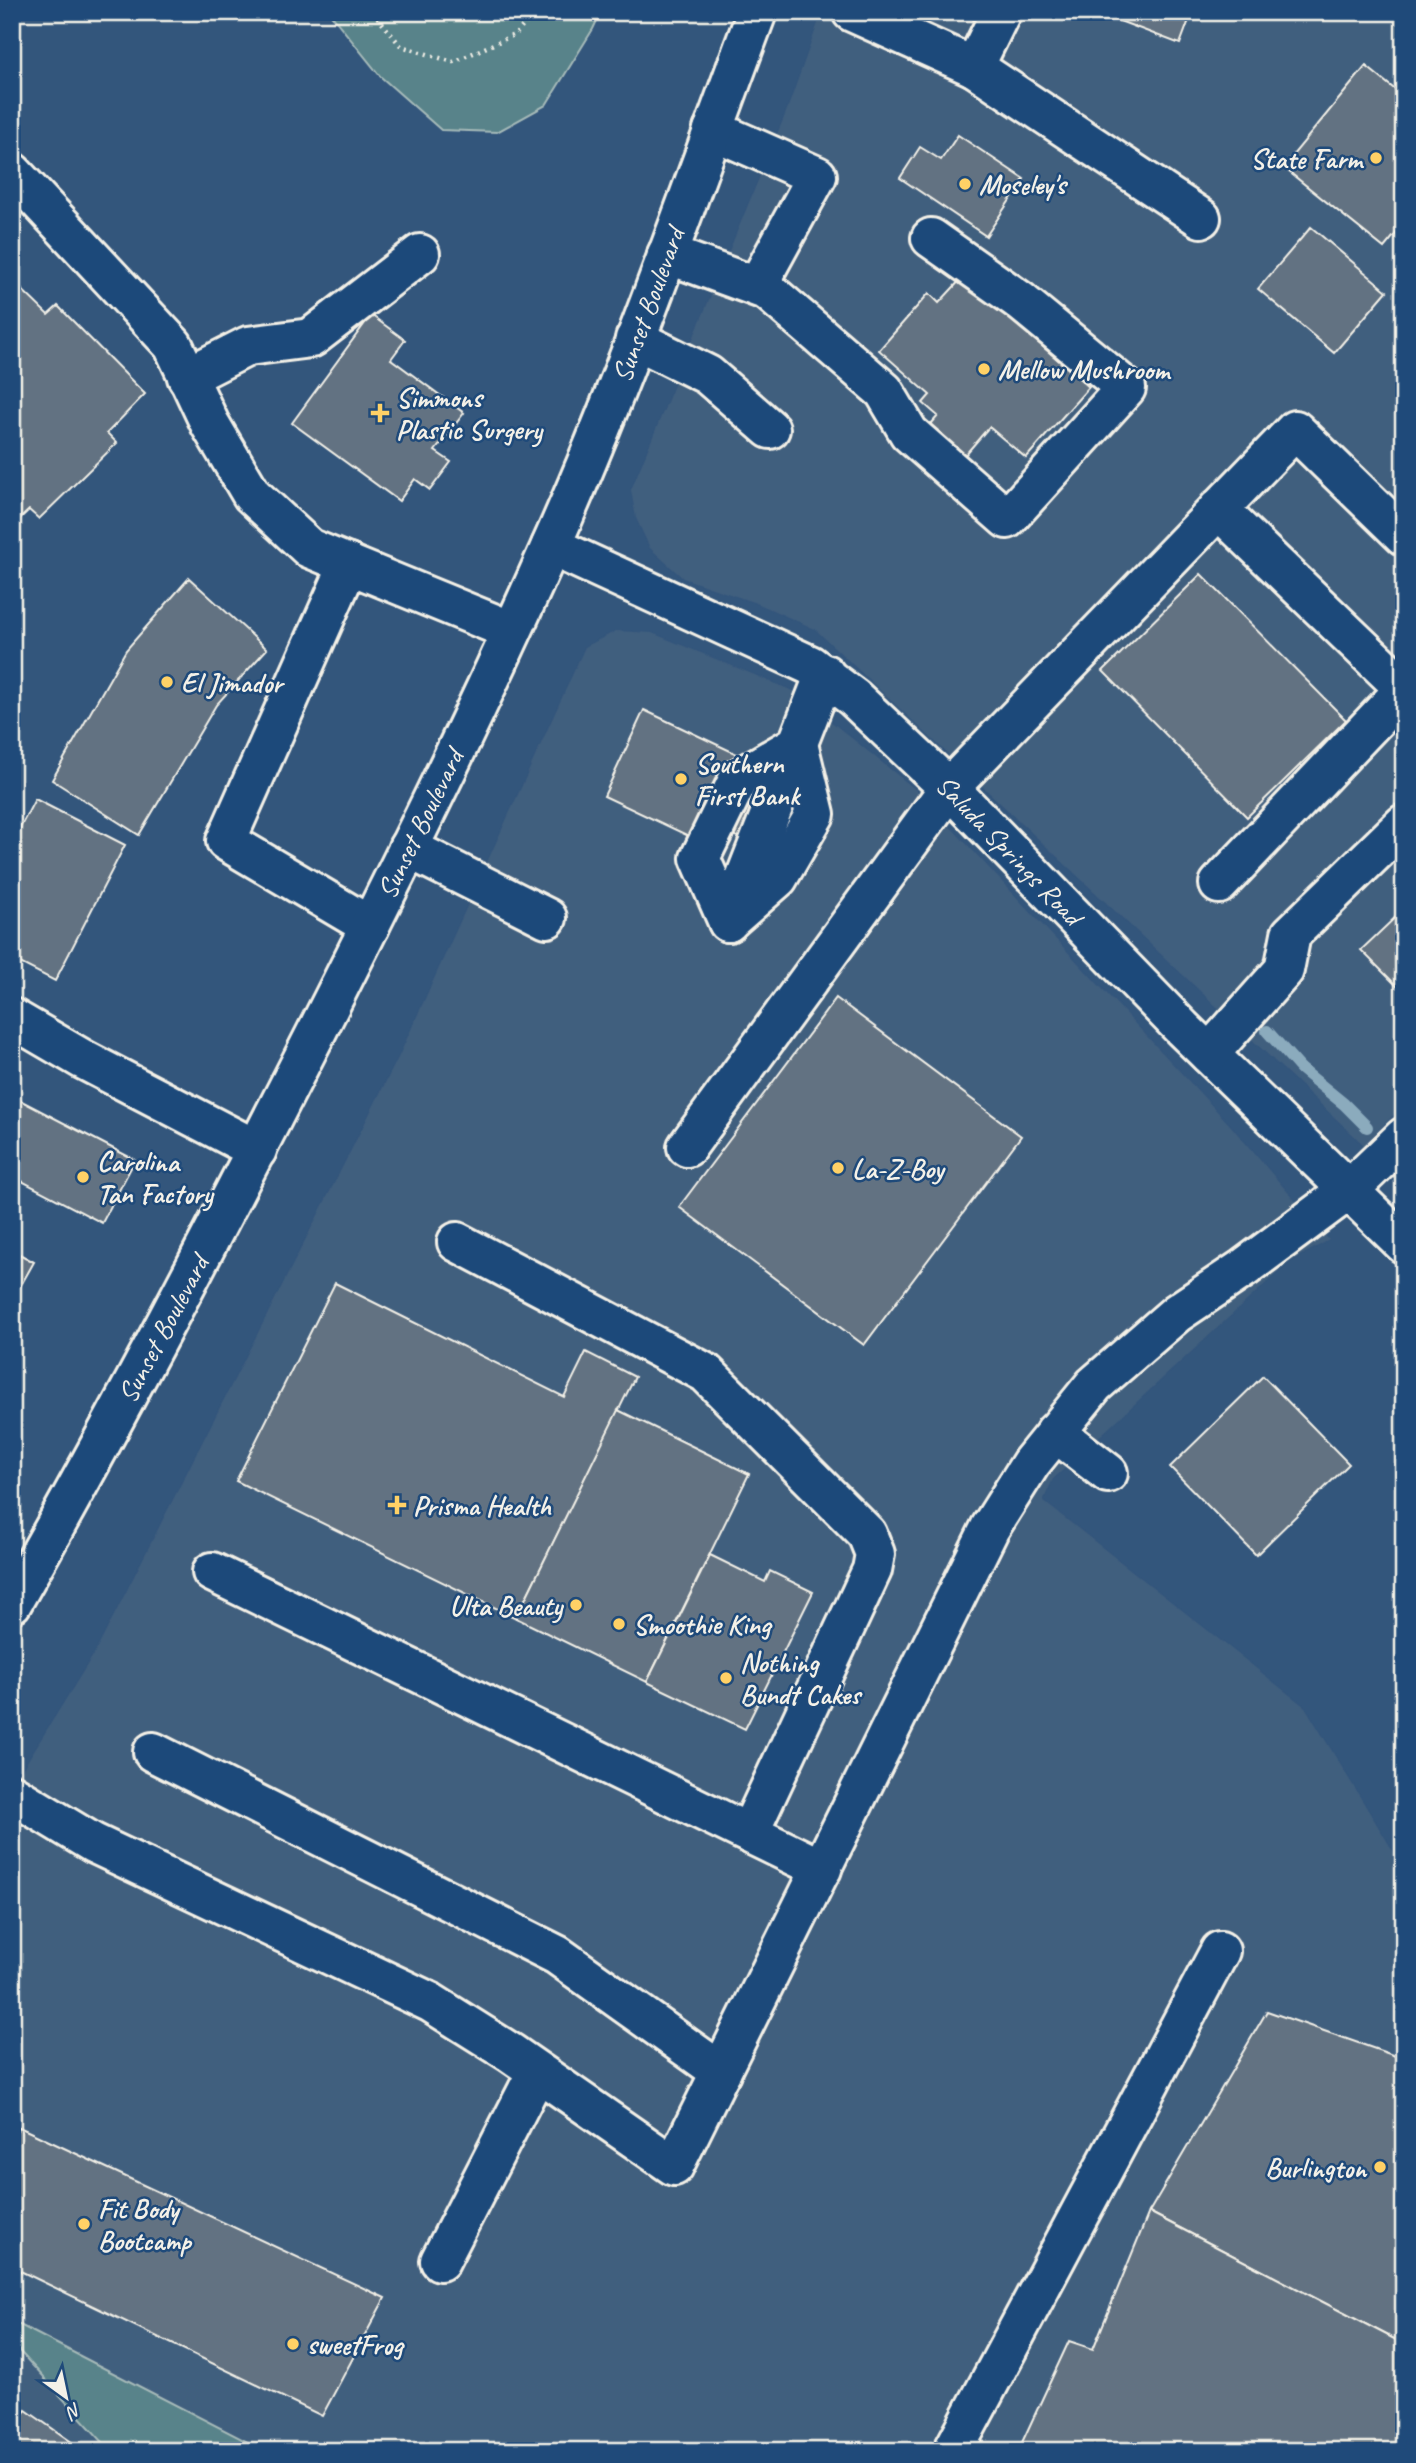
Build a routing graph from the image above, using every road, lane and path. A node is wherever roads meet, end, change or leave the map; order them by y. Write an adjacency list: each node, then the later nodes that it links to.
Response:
1 (373, 12): 2 (path)
2 (536, 12)
3 (757, 12): 7 (street, Sunset Boulevard)
4 (852, 12): 6 (street)
5 (1001, 12): 6 (street)
6 (974, 66): 9 (street)
7 (713, 130): 12 (street, Sunset Boulevard); 13 (street)
8 (12, 172): 15 (street)
9 (1201, 218)
10 (931, 238): 13 (street)
11 (420, 254): 15 (street)
12 (667, 254): 13 (street); 14 (street, Sunset Boulevard)
13 (757, 286)
14 (635, 339): 16 (street); 19 (street, Sunset Boulevard)
15 (187, 377): 20 (street)
16 (770, 429)
17 (1218, 509): 18 (street); 23 (street); 24 (street)
18 (1404, 536)
19 (551, 546): 21 (street, Sunset Boulevard); 22 (street, Saluda Springs Road)
20 (349, 564): 21 (street); 30 (street)
21 (512, 631): 26 (street, Sunset Boulevard)
22 (825, 674): 24 (street, Saluda Springs Road); 29 (street)
23 (1404, 689): 27 (street)
24 (949, 788): 32 (street, Saluda Springs Road); 34 (street)
25 (1404, 824): 32 (street)
26 (408, 848): 28 (street); 30 (street, Sunset Boulevard)
27 (1219, 884)
28 (547, 918)
29 (728, 922)
30 (370, 926): 35 (street, Sunset Boulevard)
31 (12, 1018): 35 (street)
32 (1209, 1054): 36 (street, Saluda Springs Road)
33 (1404, 1136): 36 (street)
34 (687, 1147)
35 (257, 1150): 42 (street, Sunset Boulevard)
36 (1349, 1190): 38 (street, Saluda Springs Road); 39 (street)
37 (457, 1242): 45 (street)
38 (1404, 1244)
39 (1055, 1432): 40 (street); 46 (street)
40 (1108, 1473)
41 (212, 1572): 45 (street)
42 (12, 1603)
43 (153, 1752): 49 (street)
44 (12, 1794): 48 (street)
45 (749, 1833): 46 (street)
46 (822, 1869): 49 (street)
47 (1220, 1951): 51 (street)
48 (537, 2072): 49 (street); 50 (street)
49 (721, 2072)
50 (440, 2261)
51 (953, 2451)

